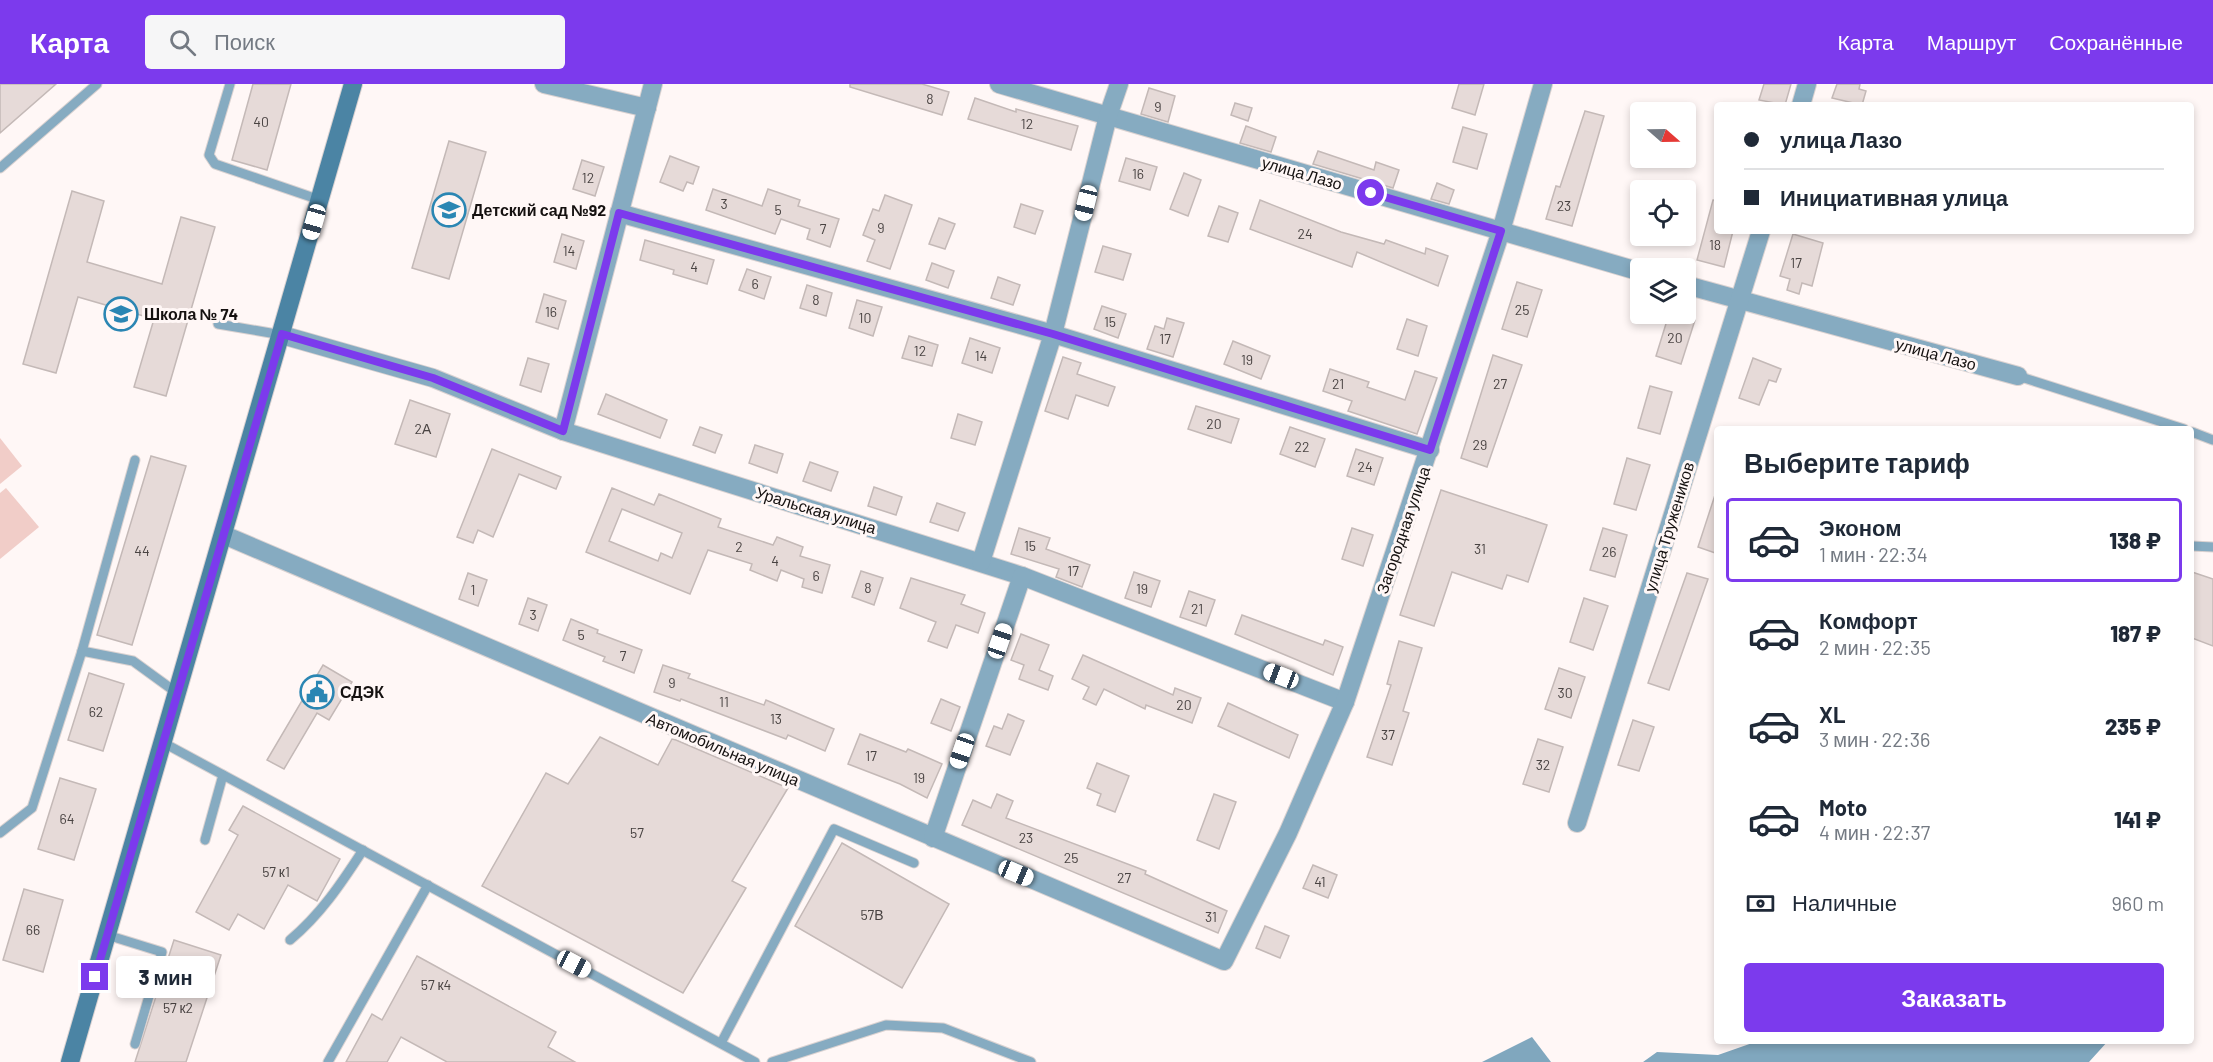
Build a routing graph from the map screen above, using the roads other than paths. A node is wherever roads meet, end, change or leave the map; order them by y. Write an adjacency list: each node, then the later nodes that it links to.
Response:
1 (97, 84): 13 (lane)
2 (230, 84): 14 (lane)
3 (353, 84): 14 (main road)
4 (544, 84): 11 (street)
5 (653, 84): 11 (street)
6 (999, 84): 12 (street, улица Лазо)
7 (1119, 84): 12 (street)
8 (1543, 84): 16 (street, Загородная улица)
9 (1807, 84): 10 (street)
10 (1802, 102)
11 (647, 108): 15 (street)
12 (1108, 116): 16 (street, улица Лазо); 23 (street)
13 (0, 168)
14 (320, 200): 22 (main road)
15 (619, 213): 23 (street); 26 (street)
16 (1501, 231): 18 (street, улица Лазо); 29 (street, Загородная улица)
17 (1760, 234): 20 (street, улица Тружеников)
18 (1630, 269)
19 (1696, 288): 20 (street, улица Лазо)
20 (1739, 300): 24 (street, улица Лазо); 41 (street, улица Тружеников)
21 (218, 324): 22 (lane)
22 (282, 334): 26 (street, Уральская улица); 31 (main road)
23 (1053, 334): 29 (street); 34 (street)
24 (2018, 376): 25 (lane, улица Лазо)
25 (2175, 426)
26 (563, 431): 34 (street, Уральская улица)
27 (2194, 433): 28 (lane)
28 (2213, 440)
29 (1430, 450): 38 (street, Загородная улица)
30 (135, 460): 36 (lane)
31 (224, 535): 37 (main road); 43 (street, Автомобильная улица)
32 (2194, 546): 33 (lane)
33 (2213, 547)
34 (981, 562): 35 (street, Уральская улица)
35 (1022, 576): 38 (street, Уральская улица); 43 (street)
36 (82, 651): 37 (lane); 42 (lane)
37 (177, 693): 39 (main road)
38 (1345, 702): 50 (street, Загородная улица)
39 (162, 742): 40 (lane); 48 (main road)
40 (223, 775): 44 (lane); 45 (lane)
41 (1577, 823)
42 (0, 833)
43 (933, 838): 50 (street, Автомобильная улица)
44 (205, 840)
45 (363, 850): 47 (lane); 49 (lane)
46 (914, 863): 51 (lane)
47 (428, 885): 51 (lane); 54 (lane)
48 (107, 935): 52 (lane); 53 (main road)
49 (290, 940)
50 (1224, 961)
51 (721, 1043): 55 (lane)
52 (135, 1044)
53 (70, 1062)
54 (328, 1062)
55 (755, 1062)
56 (772, 1062): 57 (lane)
57 (1031, 1062)

